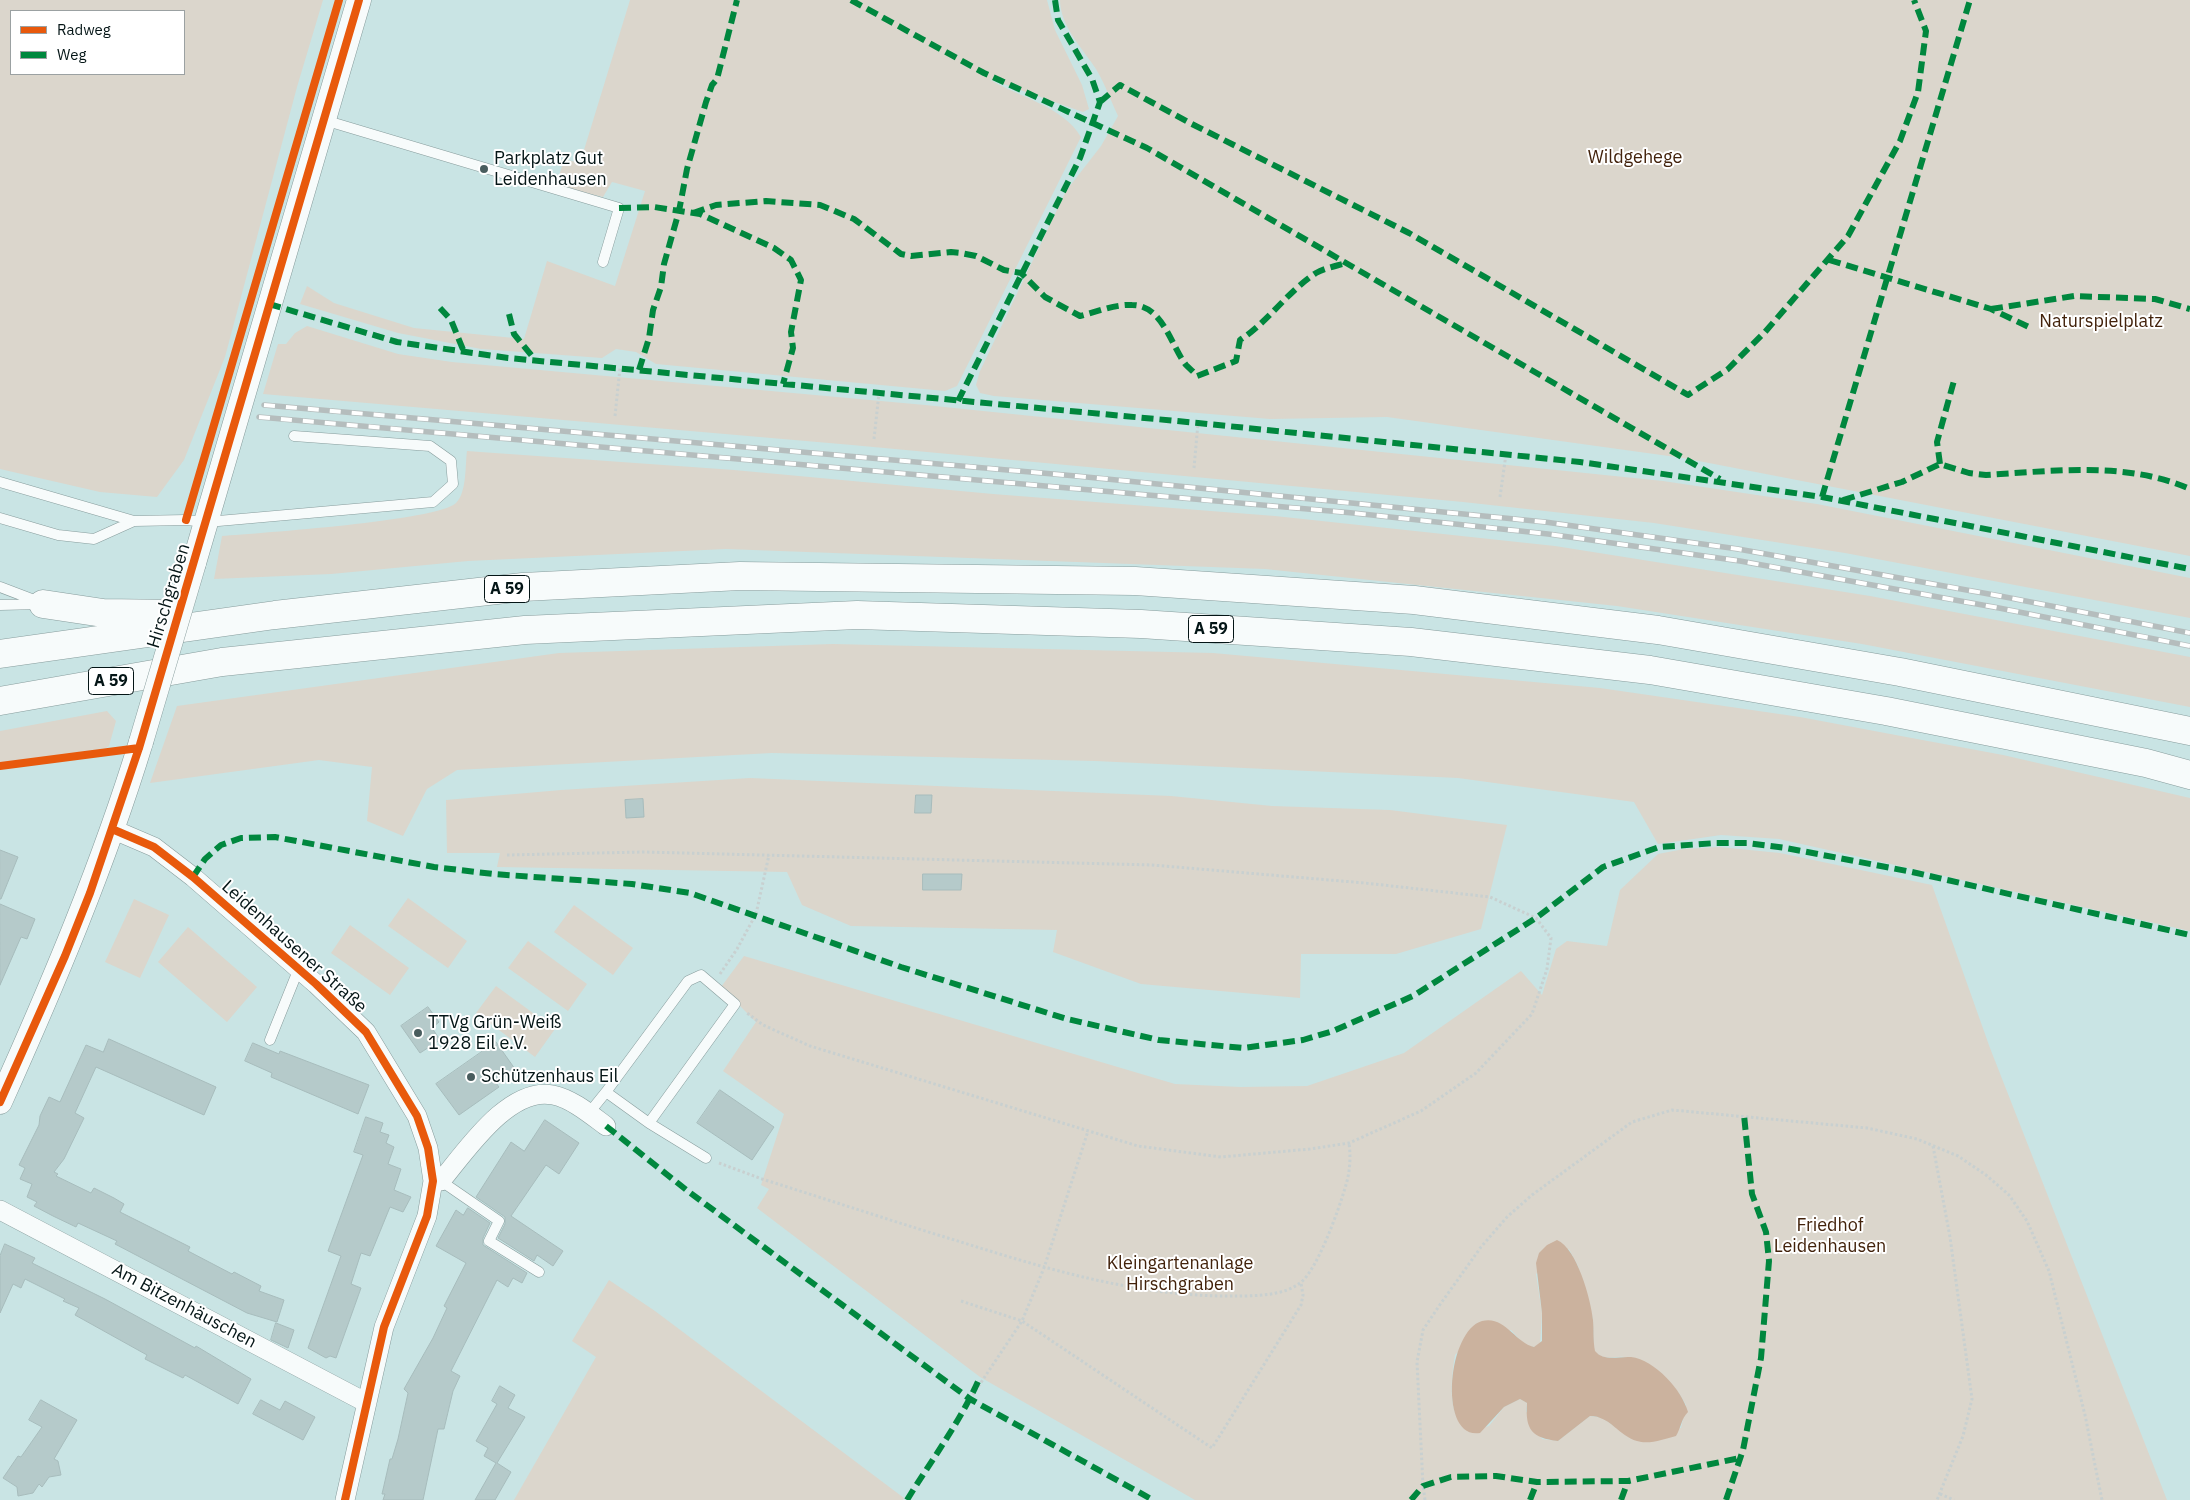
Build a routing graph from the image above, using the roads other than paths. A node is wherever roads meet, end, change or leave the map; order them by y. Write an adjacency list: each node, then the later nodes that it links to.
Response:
1 (359, 0): 2 (street, Hirschgraben)
2 (324, 120): 3 (lane); 8 (street, Hirschgraben)
3 (603, 262)
4 (294, 436): 8 (lane)
5 (0, 482): 7 (lane)
6 (0, 518): 7 (lane)
7 (134, 521): 8 (lane)
8 (206, 522): 17 (street, Hirschgraben, bridge)
9 (0, 586): 10 (lane)
10 (43, 604): 11 (lane); 12 (highway, A 59)
11 (0, 605)
12 (275, 614): 13 (highway, A 59); 15 (highway, A 59)
13 (0, 654)
14 (0, 701): 16 (highway, A 59)
15 (2190, 731)
16 (2190, 775)
17 (112, 829): 18 (street, Leidenhausener Straße); 21 (street, Hirschgraben)
18 (299, 968): 19 (lane); 26 (street, Leidenhausener Straße)
19 (270, 1040)
20 (606, 1092): 22 (lane); 23 (lane); 23 (lane)
21 (0, 1102)
22 (589, 1113): 24 (street); 26 (street)
23 (649, 1123): 25 (lane)
24 (606, 1126)
25 (706, 1158)
26 (437, 1181): 28 (lane); 29 (street, Leidenhausener Straße)
27 (0, 1210): 29 (street, Am Bitzenhäuschen)
28 (538, 1272)
29 (367, 1404): 30 (street, Leidenhausener Straße)
30 (345, 1500)

